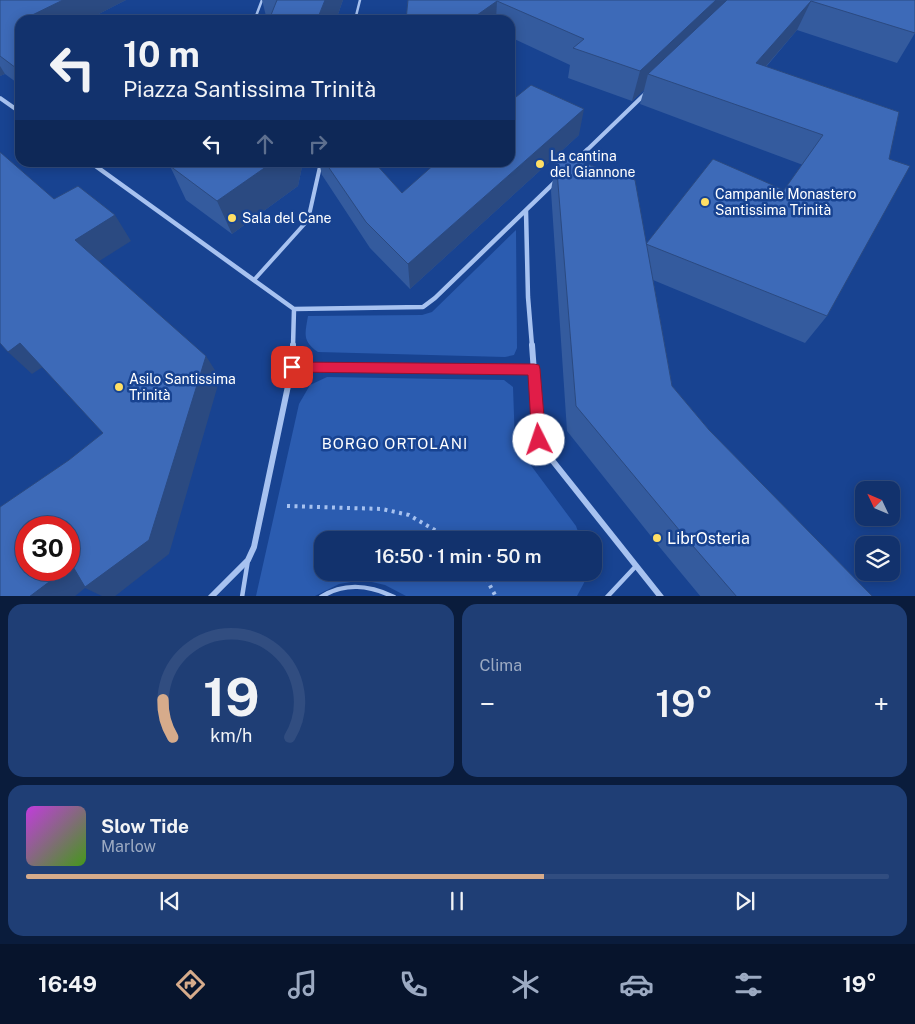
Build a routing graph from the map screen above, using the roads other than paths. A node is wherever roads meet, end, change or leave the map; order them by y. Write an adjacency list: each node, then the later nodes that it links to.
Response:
1 (262, 0): 3 (lane)
2 (360, 0): 4 (lane)
3 (256, 15)
4 (356, 15)
5 (651, 88): 10 (street)
6 (0, 98): 7 (street)
7 (15, 108)
8 (97, 167): 13 (street)
9 (320, 167): 13 (lane)
10 (567, 170)
11 (560, 176): 12 (street)
12 (526, 211): 14 (street); 16 (street)
13 (254, 280): 14 (street)
14 (294, 309): 15 (street)
15 (292, 367): 16 (street); 17 (street)
16 (534, 369): 18 (street)
17 (248, 560): 19 (street); 20 (lane)
18 (636, 566): 23 (lane); 24 (street)
19 (211, 596)
20 (242, 596)
21 (321, 596): 22 (lane)
22 (394, 596)
23 (607, 596)
24 (661, 596)

